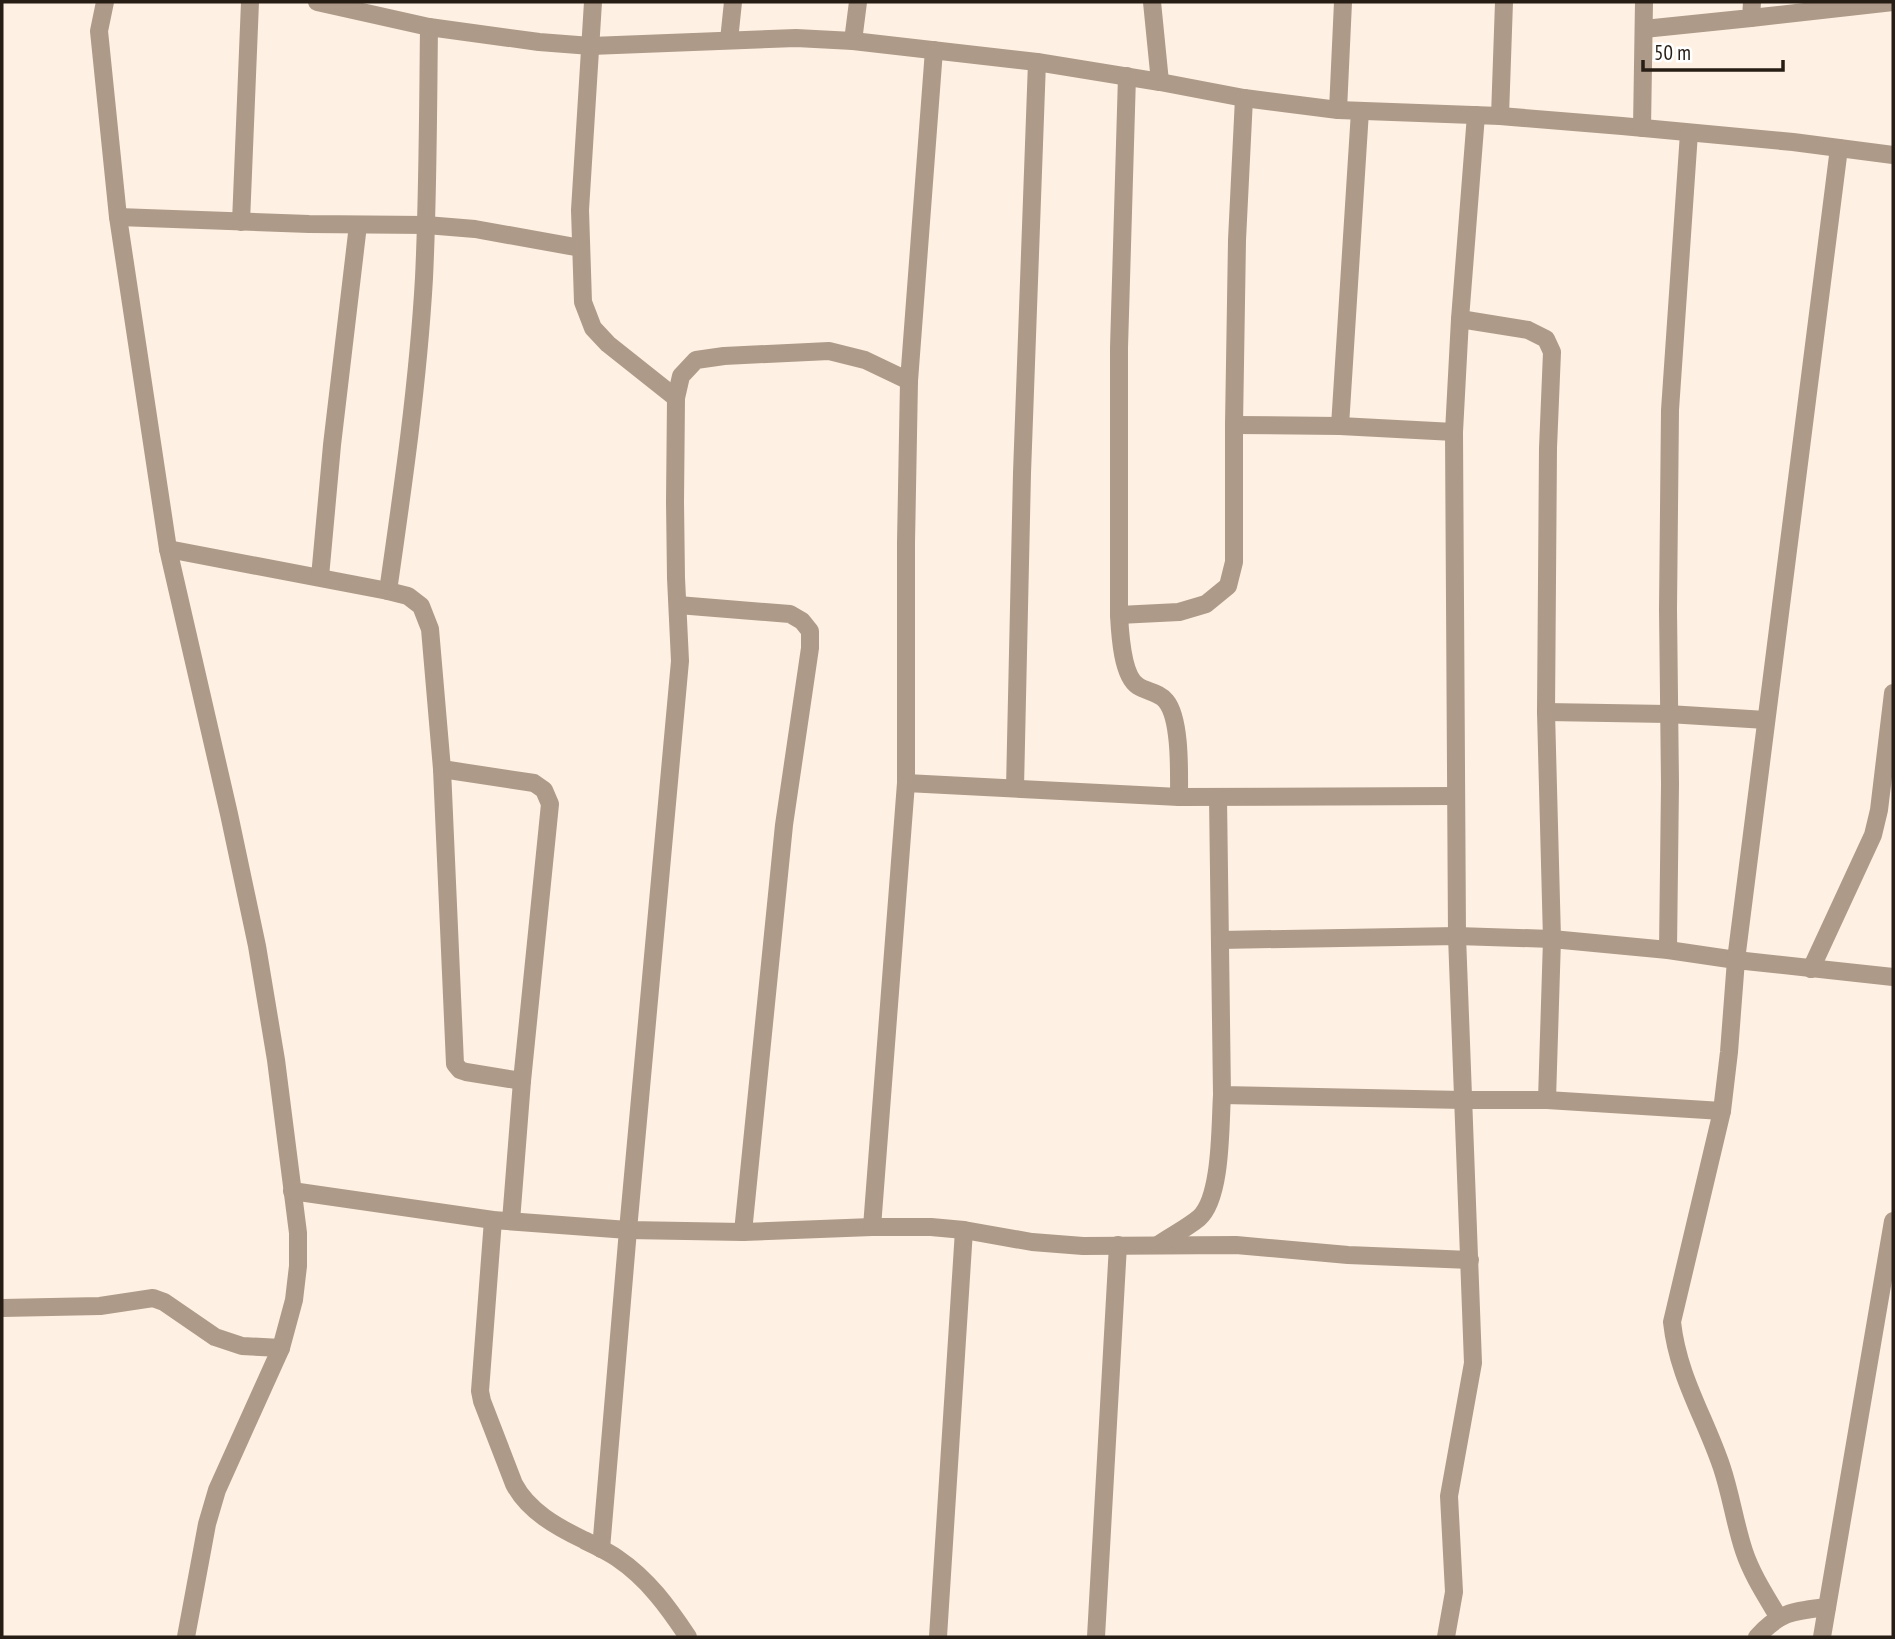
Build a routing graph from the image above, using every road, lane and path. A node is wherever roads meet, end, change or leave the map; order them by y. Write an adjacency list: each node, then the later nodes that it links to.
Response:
1 (105, 2): 31 (street)
2 (250, 2): 32 (street)
3 (317, 2): 13 (street)
4 (593, 2): 17 (street)
5 (733, 2): 15 (street)
6 (858, 2): 16 (street)
7 (1152, 2): 21 (street)
8 (1343, 2): 23 (street)
9 (1504, 2): 26 (street)
10 (1644, 2): 14 (street)
11 (1893, 2): 12 (street)
12 (1752, 10): 14 (street)
13 (429, 27): 17 (street); 34 (street)
14 (1644, 29): 27 (street)
15 (729, 40): 16 (street); 17 (street)
16 (853, 41): 18 (street)
17 (591, 46): 35 (street)
18 (934, 50): 19 (street); 37 (street)
19 (1037, 62): 20 (street); 53 (street)
20 (1127, 76): 21 (street); 46 (street)
21 (1160, 82): 22 (street)
22 (1244, 98): 23 (street); 39 (street)
23 (1339, 110): 24 (street)
24 (1360, 111): 25 (street); 40 (street)
25 (1476, 115): 26 (street); 36 (street)
26 (1500, 116): 27 (street)
27 (1642, 128): 28 (street)
28 (1689, 133): 29 (street); 49 (street)
29 (1839, 148): 30 (street); 50 (street)
30 (1893, 155)
31 (118, 217): 32 (street); 42 (street)
32 (241, 222): 33 (street)
33 (358, 225): 34 (street); 43 (street)
34 (426, 225): 35 (street); 44 (street)
35 (581, 248): 38 (street)
36 (1460, 319): 41 (street); 48 (street)
37 (909, 381): 38 (street); 52 (street)
38 (676, 398): 45 (street)
39 (1234, 425): 40 (street); 46 (street)
40 (1340, 426): 41 (street)
41 (1454, 432): 54 (street)
42 (168, 549): 43 (street); 69 (street)
43 (320, 576): 44 (street)
44 (388, 591): 51 (street)
45 (678, 605): 73 (street); 75 (street)
46 (1119, 615): 55 (street)
47 (1893, 693): 62 (street)
48 (1546, 712): 49 (street); 58 (street)
49 (1668, 714): 50 (street); 60 (street)
50 (1766, 720): 61 (street)
51 (442, 769): 64 (street); 64 (street)
52 (906, 783): 53 (street); 72 (street)
53 (1015, 788): 55 (street)
54 (1456, 796): 56 (street); 57 (street)
55 (1180, 797): 56 (street)
56 (1218, 797): 59 (street)
57 (1457, 936): 58 (street); 59 (street); 66 (street)
58 (1552, 939): 60 (street); 67 (street)
59 (1220, 940): 65 (street)
60 (1668, 950): 61 (street)
61 (1735, 960): 62 (street); 68 (street)
62 (1811, 969): 63 (street)
63 (1893, 977)
64 (522, 1081): 70 (street)
65 (1222, 1095): 66 (street); 77 (street)
66 (1463, 1100): 67 (street); 78 (street)
67 (1547, 1100): 68 (street)
68 (1722, 1111): 83 (street)
69 (292, 1191): 70 (street); 80 (street)
70 (502, 1221): 73 (street); 81 (street)
71 (1893, 1221): 82 (street)
72 (872, 1227): 74 (street); 75 (street)
73 (628, 1230): 75 (street); 81 (street)
74 (964, 1230): 76 (street); 86 (street)
75 (743, 1232)
76 (1118, 1245): 77 (street); 87 (street)
77 (1158, 1245): 78 (street)
78 (1470, 1260): 88 (street)
79 (2, 1308): 80 (street)
80 (281, 1348): 84 (street)
81 (601, 1549): 85 (street)
82 (1827, 1607): 83 (street); 90 (street)
83 (1779, 1618): 89 (street)
84 (186, 1637)
85 (688, 1637)
86 (938, 1637)
87 (1096, 1637)
88 (1446, 1637)
89 (1757, 1637)
90 (1822, 1637)

